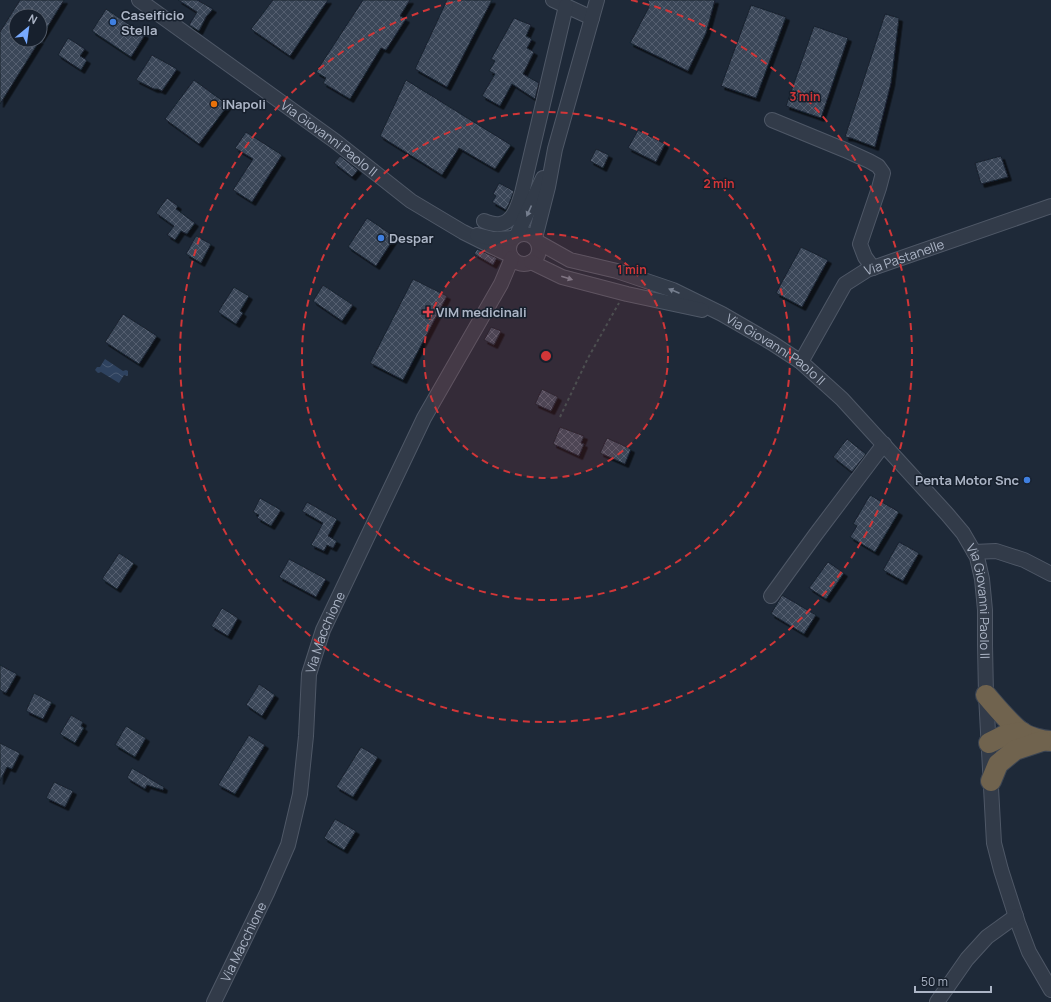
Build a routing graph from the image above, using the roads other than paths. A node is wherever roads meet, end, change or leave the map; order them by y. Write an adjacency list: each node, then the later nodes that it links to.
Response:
1 (139, 0): 9 (street, Via Giovanni Paolo II)
2 (597, 0): 4 (street)
3 (560, 2): 4 (street); 8 (street)
4 (592, 18): 6 (street)
5 (772, 120): 14 (street)
6 (555, 150): 10 (street, one-way to 10); 11 (street)
7 (1051, 206): 14 (street, Via Pastanelle)
8 (484, 221)
9 (463, 232): 10 (street); 12 (street)
10 (515, 237): 11 (street); 12 (street)
11 (536, 240): 13 (street); 16 (street, Via Giovanni Paolo II, one-way to 11)
12 (511, 256): 13 (street); 15 (street, Via Macchione)
13 (528, 263): 15 (street, Via Macchione); 16 (street, Via Giovanni Paolo II, one-way to 16)
14 (873, 268): 17 (street, Via Pastanelle)
15 (501, 284): 29 (street, Via Macchione)
16 (722, 314): 17 (street, Via Giovanni Paolo II)
17 (801, 362): 18 (street, Via Giovanni Paolo II)
18 (884, 444): 19 (street, Via Giovanni Paolo II); 21 (street)
19 (974, 552): 20 (street); 22 (street, Via Giovanni Paolo II)
20 (1051, 574)
21 (771, 596)
22 (986, 695): 23 (highway); 25 (street, Via Giovanni Paolo II)
23 (1021, 740): 24 (highway); 25 (highway); 26 (highway)
24 (1046, 741)
25 (989, 743): 26 (street, Via Giovanni Paolo II)
26 (991, 781): 27 (street, Via Giovanni Paolo II)
27 (1016, 916): 28 (street, Via Giovanni Paolo II); 30 (street)
28 (1051, 990)
29 (214, 1002)
30 (937, 1002)

